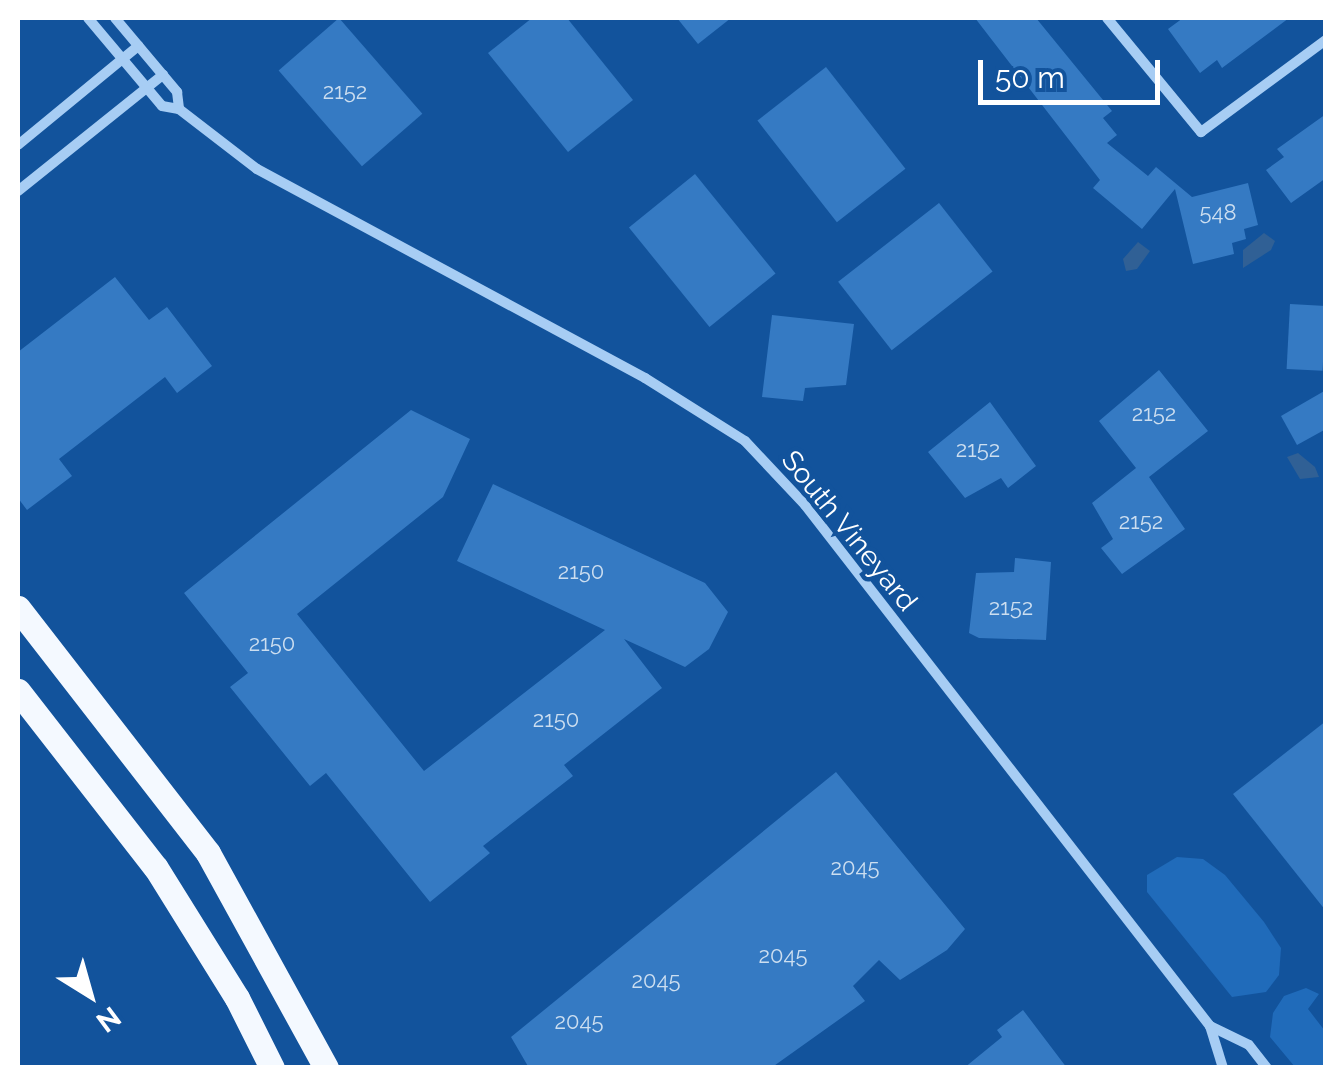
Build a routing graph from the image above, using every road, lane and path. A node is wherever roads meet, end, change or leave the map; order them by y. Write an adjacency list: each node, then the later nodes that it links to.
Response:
1 (88, 18): 6 (street, South Vineyard)
2 (114, 18): 5 (street, South Vineyard)
3 (1107, 18): 4 (street)
4 (1326, 40)
5 (138, 46): 6 (street); 7 (street, South Vineyard)
6 (122, 59): 8 (street, South Vineyard); 10 (street)
7 (162, 75): 8 (street); 9 (street, South Vineyard)
8 (147, 88): 9 (street, South Vineyard); 11 (street)
9 (179, 109): 14 (street, South Vineyard)
10 (18, 144)
11 (18, 191)
12 (18, 608): 16 (main road)
13 (18, 691): 15 (main road)
14 (1210, 1026): 17 (street, South Vineyard); 18 (street, South Vineyard)
15 (272, 1068)
16 (326, 1068)
17 (1223, 1068)
18 (1267, 1068)

